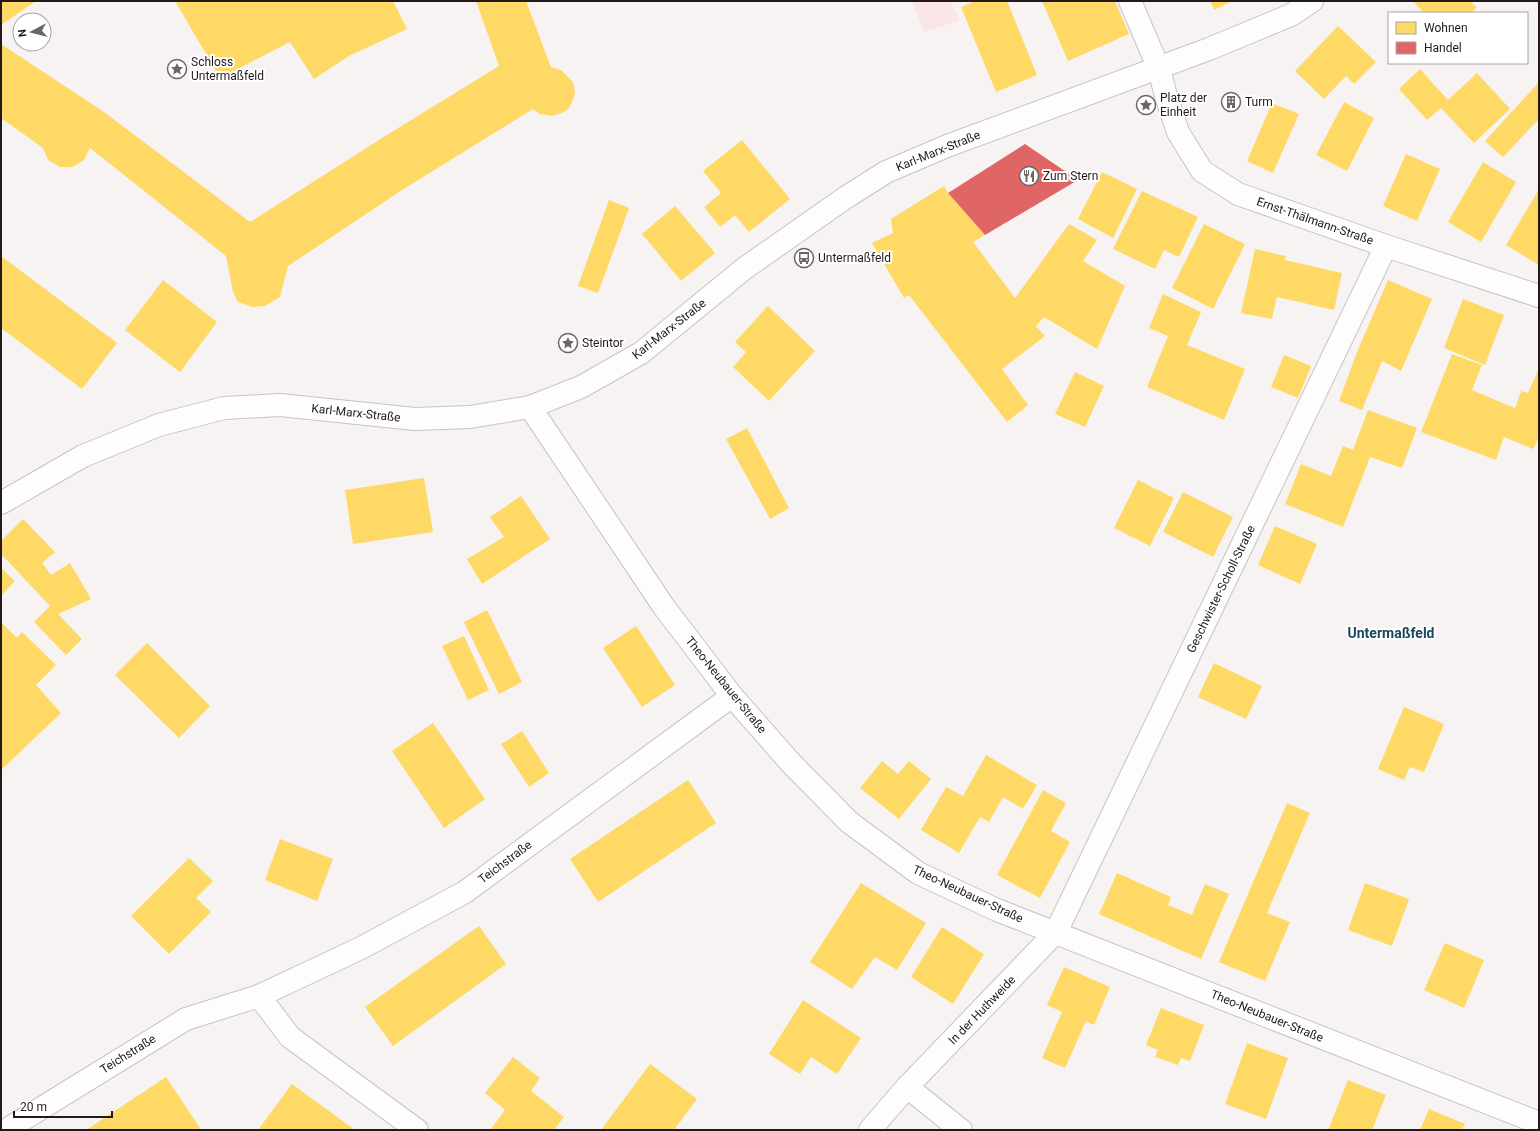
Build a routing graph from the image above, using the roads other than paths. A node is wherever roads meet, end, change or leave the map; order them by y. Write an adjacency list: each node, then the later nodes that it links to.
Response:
1 (1130, 1): 3 (street, Ernst-Thälmann-Straße)
2 (1312, 1): 3 (street)
3 (1159, 69): 4 (street, Ernst-Thälmann-Straße); 6 (street, Karl-Marx-Straße)
4 (1386, 246): 5 (street, Ernst-Thälmann-Straße); 9 (street, Geschwister-Scholl-Straße)
5 (1539, 296)
6 (530, 407): 7 (street, Karl-Marx-Straße); 8 (street, Theo-Neubauer-Straße)
7 (1, 503)
8 (732, 696): 9 (street, Theo-Neubauer-Straße); 10 (street, Teichstraße)
9 (1056, 932): 11 (street, In der Huthweide); 12 (street, Theo-Neubauer-Straße)
10 (258, 996): 13 (street, Teichstraße); 14 (street)
11 (908, 1087): 15 (street, In der Huthweide); 16 (street)
12 (1539, 1123)
13 (6, 1130)
14 (417, 1130)
15 (870, 1130)
16 (961, 1130)

